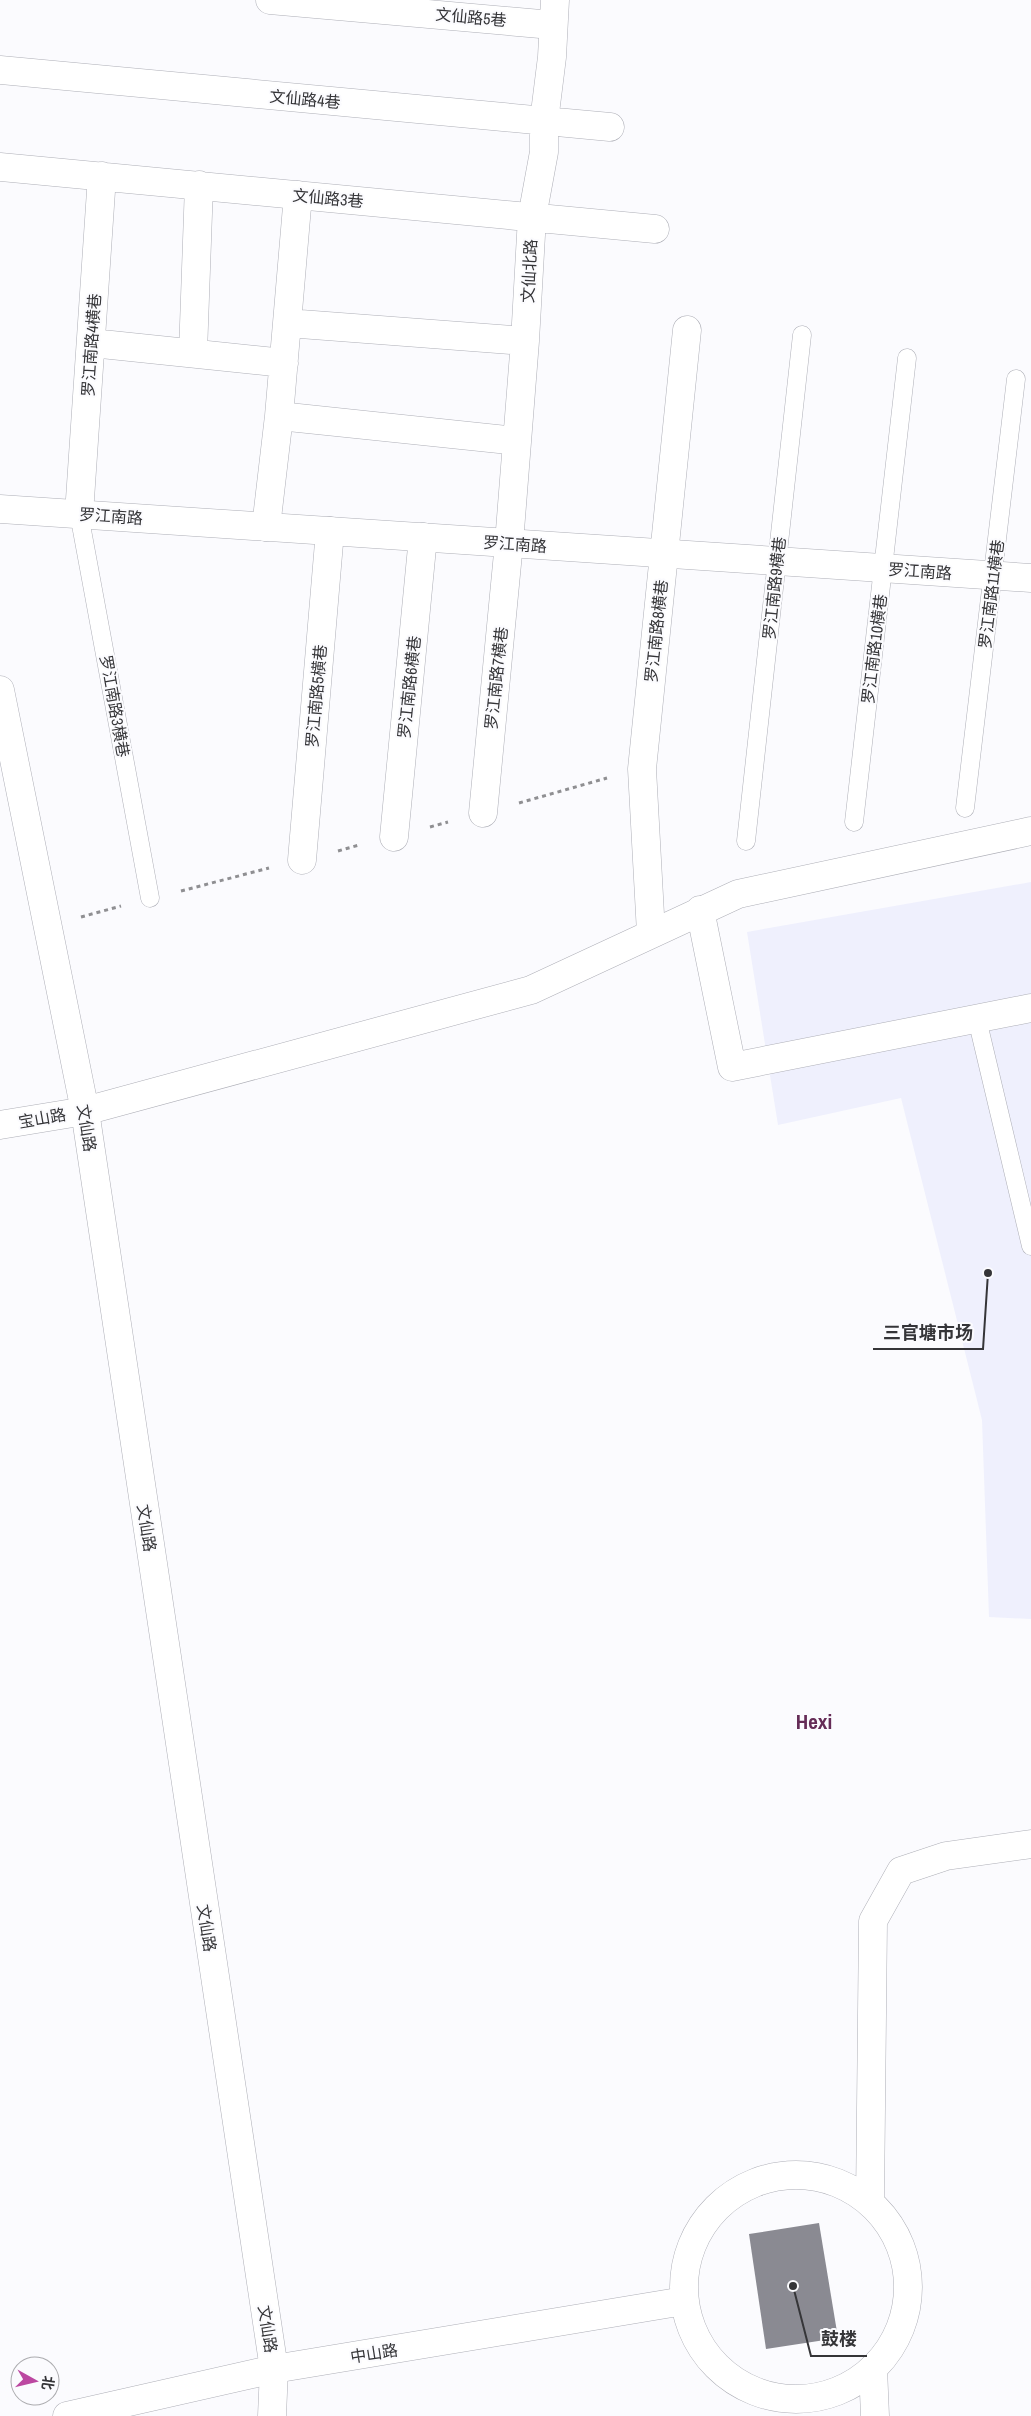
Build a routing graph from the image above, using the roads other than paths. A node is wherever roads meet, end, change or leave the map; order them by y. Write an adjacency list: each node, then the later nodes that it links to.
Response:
1 (270, 0): 2 (street, 文仙路5巷)
2 (554, 12): 4 (street, 文仙北路)
3 (0, 70): 4 (street, 文仙路4巷)
4 (544, 121): 5 (street, 文仙路4巷); 10 (street, 文仙北路)
5 (610, 127)
6 (0, 167): 7 (street, 文仙路3巷)
7 (102, 176): 8 (street, 文仙路3巷); 16 (street, 罗江南路4横巷)
8 (199, 185): 9 (street, 文仙路3巷); 17 (street)
9 (298, 195): 10 (street, 文仙路3巷); 12 (street)
10 (532, 217): 11 (street, 文仙路3巷); 15 (street, 文仙北路)
11 (655, 229)
12 (287, 323): 15 (street); 19 (street)
13 (687, 330): 29 (street, 罗江南路8横巷)
14 (802, 335): 30 (lane, 罗江南路9横巷)
15 (525, 341): 22 (street, 文仙北路)
16 (92, 342): 17 (street); 24 (street, 罗江南路4横巷)
17 (193, 353): 19 (street)
18 (907, 358): 31 (lane, 罗江南路10横巷)
19 (284, 363): 21 (street)
20 (1016, 380): 32 (lane, 罗江南路11横巷)
21 (279, 416): 22 (street); 25 (street)
22 (517, 441): 28 (street, 文仙北路)
23 (0, 509): 24 (street, 罗江南路)
24 (79, 514): 25 (street, 罗江南路); 42 (lane, 罗江南路3横巷)
25 (266, 527): 26 (street, 罗江南路)
26 (330, 531): 27 (street, 罗江南路); 41 (street, 罗江南路5横巷)
27 (423, 537): 28 (street, 罗江南路); 39 (street, 罗江南路6横巷)
28 (509, 544): 29 (street, 罗江南路); 36 (street, 罗江南路7横巷)
29 (664, 554): 30 (street, 罗江南路); 44 (street, 罗江南路8横巷)
30 (777, 562): 31 (street, 罗江南路); 40 (lane, 罗江南路9横巷)
31 (883, 569): 32 (street, 罗江南路); 37 (lane, 罗江南路10横巷)
32 (993, 576): 33 (street, 罗江南路); 35 (lane, 罗江南路11横巷)
33 (1031, 578)
34 (0, 690): 47 (street, 文仙路)
35 (965, 808)
36 (483, 813)
37 (854, 822)
38 (1031, 831): 43 (street, 宝山路)
39 (394, 836)
40 (746, 841)
41 (302, 860)
42 (150, 898)
43 (700, 910): 44 (street, 宝山路); 46 (street)
44 (651, 932): 47 (street, 宝山路)
45 (1031, 1010): 46 (street)
46 (977, 1019): 49 (lane)
47 (85, 1111): 48 (street, 宝山路); 54 (street, 文仙路)
48 (0, 1126)
49 (1031, 1246)
50 (1031, 1844): 51 (street)
51 (870, 2202): 52 (street); 53 (street)
52 (684, 2301): 53 (street); 54 (street, 中山路)
53 (873, 2368): 57 (street)
54 (274, 2369): 55 (street, 中山路); 56 (street, 文仙路)
55 (67, 2416)
56 (272, 2416)
57 (875, 2416)

